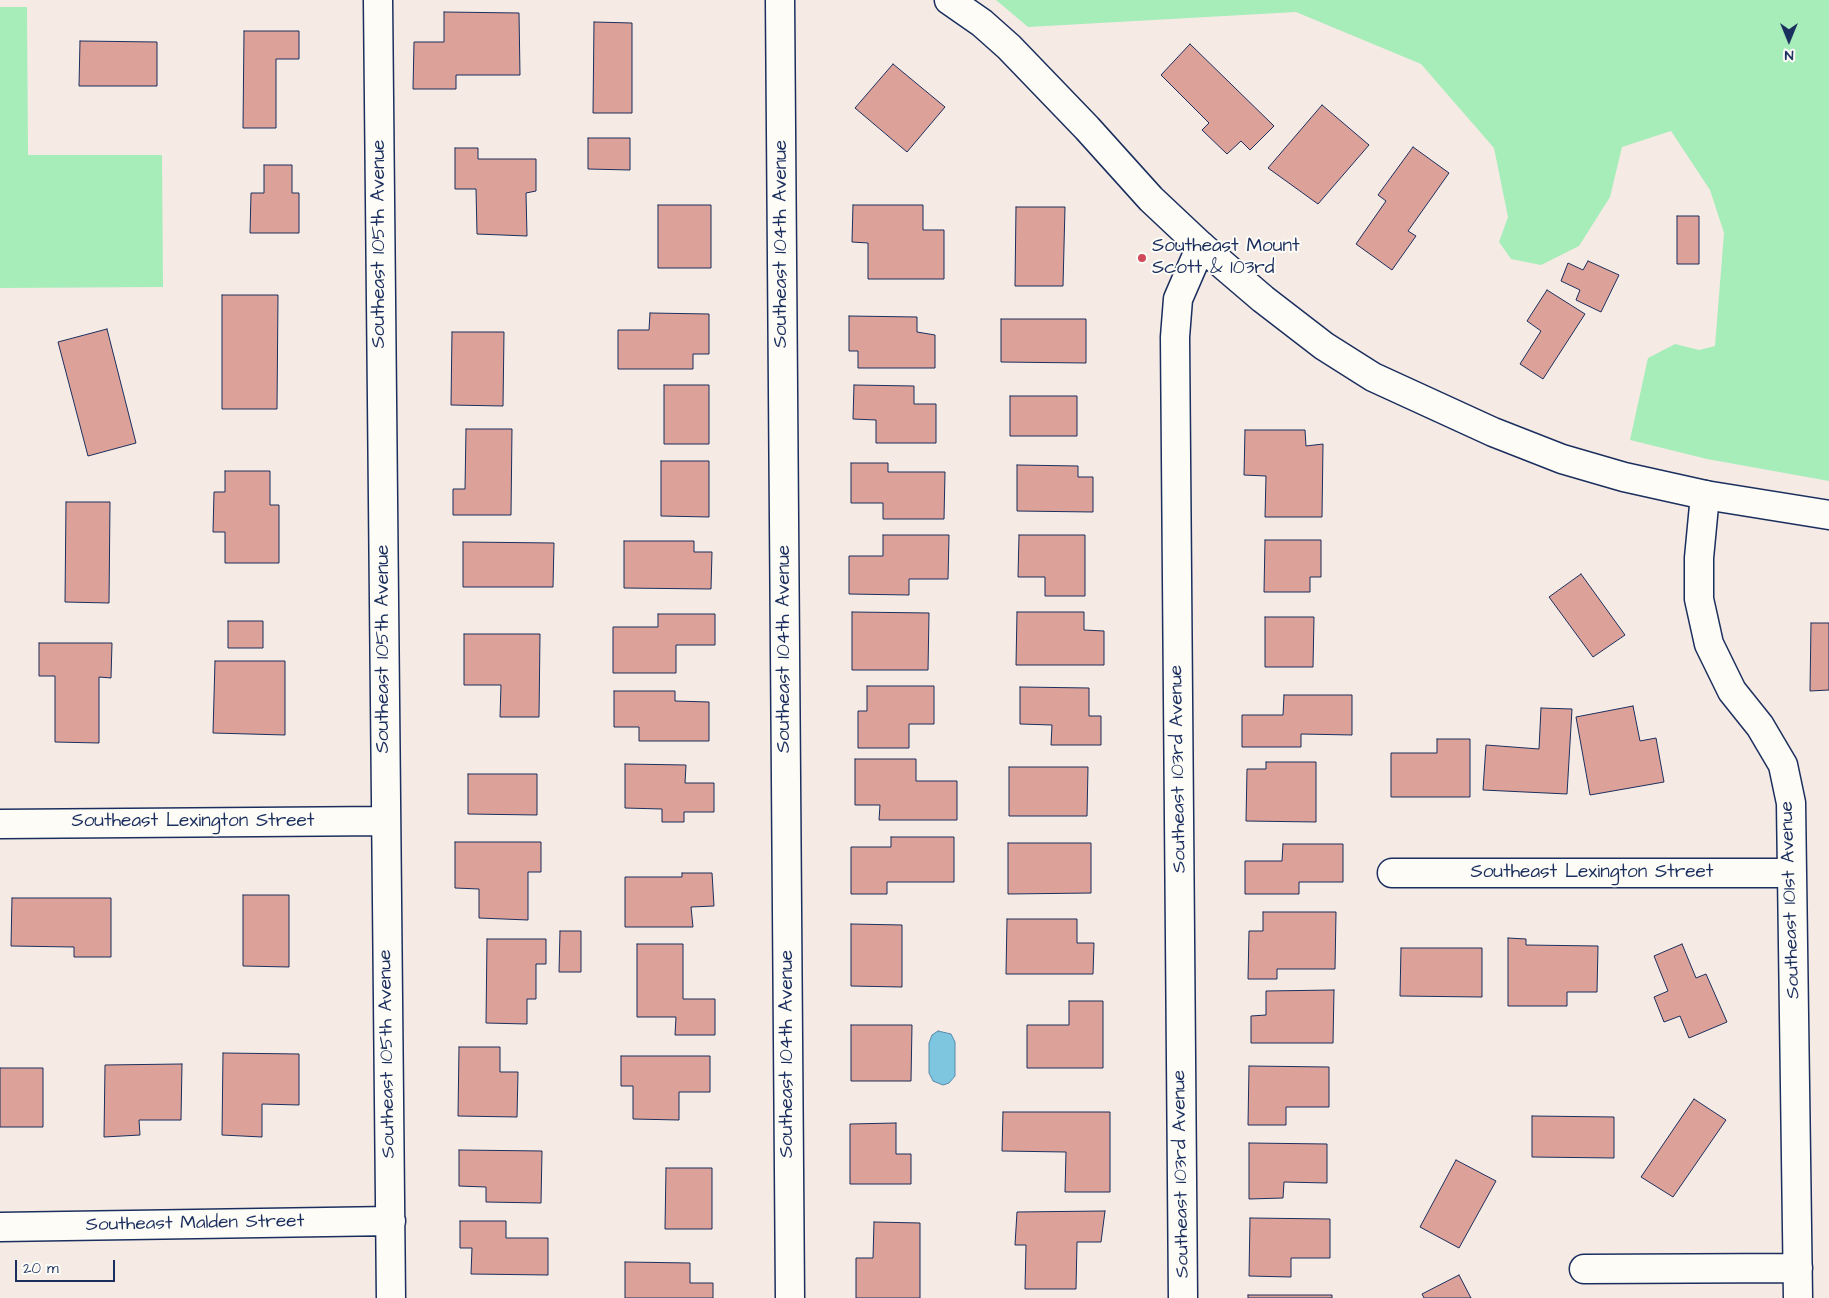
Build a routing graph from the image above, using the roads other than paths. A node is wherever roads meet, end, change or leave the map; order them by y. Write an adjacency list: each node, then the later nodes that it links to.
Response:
1 (378, 0): 7 (street, Southeast 105th Avenue)
2 (780, 0): 16 (street, Southeast 104th Avenue)
3 (949, 0): 4 (street)
4 (1202, 246): 5 (street); 17 (street, Southeast 103rd Avenue)
5 (1705, 495): 6 (street); 10 (street, Southeast 101st Avenue)
6 (1829, 515)
7 (385, 820): 8 (street, Southeast Lexington Street); 11 (street, Southeast 105th Avenue)
8 (0, 824)
9 (1392, 872): 10 (street, Southeast Lexington Street)
10 (1792, 873): 13 (street, Southeast 101st Avenue)
11 (391, 1221): 12 (street, Southeast Malden Street); 15 (street, Southeast 105th Avenue)
12 (0, 1227)
13 (1798, 1268): 14 (street); 18 (street, Southeast 101st Avenue)
14 (1584, 1269)
15 (391, 1298)
16 (790, 1298)
17 (1183, 1298)
18 (1798, 1298)

